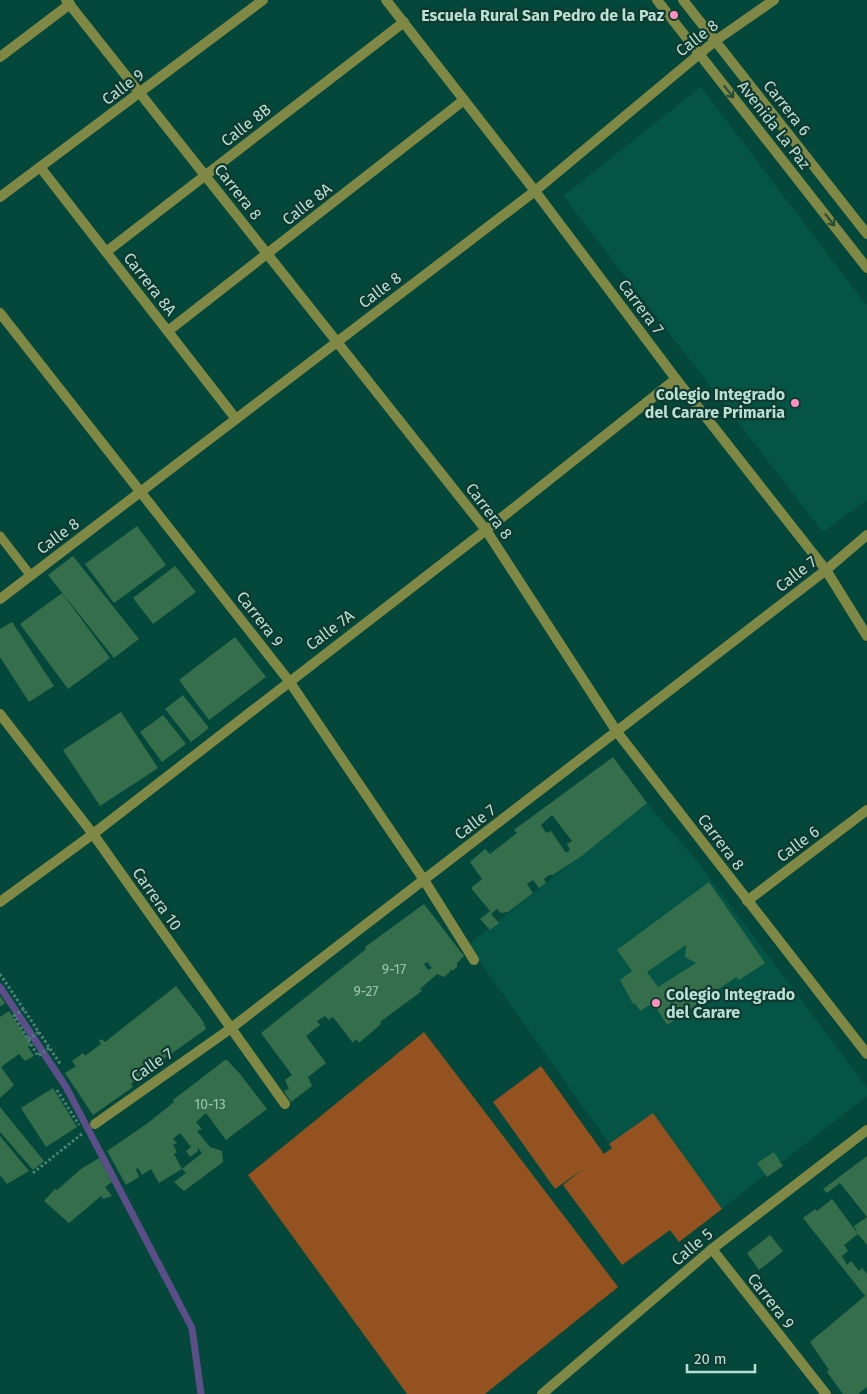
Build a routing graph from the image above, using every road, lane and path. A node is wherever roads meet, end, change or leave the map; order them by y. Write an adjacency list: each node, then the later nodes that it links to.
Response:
1 (263, 0): 11 (street, Calle 9)
2 (386, 0): 7 (street, Carrera 7)
3 (657, 0): 9 (street, Avenida La Paz)
4 (683, 0): 8 (street, Carrera 6)
5 (774, 0): 8 (street, Calle 8)
6 (70, 1): 10 (street); 11 (street, Carrera 8)
7 (404, 22): 12 (street, Carrera 7); 14 (street, Calle 8B)
8 (715, 41): 9 (street, Calle 8); 17 (street, Carrera 6)
9 (699, 54): 15 (street, Calle 8); 20 (street, Avenida La Paz, one-way to 20)
10 (0, 57)
11 (140, 93): 13 (street, Calle 9); 14 (street, Carrera 8)
12 (464, 100): 15 (street, Carrera 7); 19 (street, Calle 8A)
13 (40, 167): 16 (street, Calle 9); 18 (street, Carrera 8A)
14 (205, 175): 18 (street, Calle 8B); 19 (street, Carrera 8)
15 (535, 191): 23 (street, Calle 8); 24 (street, Carrera 7)
16 (0, 197)
17 (867, 234)
18 (106, 252): 22 (street, Carrera 8A)
19 (268, 254): 22 (street, Calle 8A); 23 (street, Carrera 8)
20 (867, 268)
21 (0, 313): 26 (street, Carrera 9)
22 (168, 331): 25 (street, Carrera 8A)
23 (337, 342): 25 (street, Calle 8); 27 (street, Carrera 8)
24 (676, 379): 27 (street, Calle 7A); 30 (street, Carrera 7)
25 (236, 419): 26 (street, Calle 8)
26 (141, 492): 31 (street, Calle 8); 34 (street, Carrera 9)
27 (486, 530): 34 (street, Calle 7A); 36 (street, Carrera 8)
28 (867, 535): 30 (street, Calle 7)
29 (0, 536): 31 (lane)
30 (826, 570): 33 (street, Carrera 7); 36 (street, Calle 7)
31 (31, 576): 32 (street, Calle 8)
32 (0, 600)
33 (867, 636)
34 (289, 681): 38 (street, Calle 7A); 39 (street, Carrera 9)
35 (0, 714): 38 (street, Carrera 10)
36 (617, 732): 39 (street, Calle 7); 40 (street, Carrera 8)
37 (867, 810): 40 (street, Calle 6)
38 (93, 834): 41 (street, Calle 7A); 45 (street, Carrera 10)
39 (424, 880): 42 (street, Carrera 9); 45 (street, Calle 7)
40 (747, 901): 49 (street, Carrera 8)
41 (0, 902)
42 (474, 960)
43 (0, 974): 44 (path)
44 (24, 1009): 46 (path); 47 (path)
45 (230, 1029): 52 (street, Carrera 10); 53 (street, Calle 7)
46 (39, 1032): 47 (path); 48 (path)
47 (28, 1039): 48 (path)
48 (50, 1047): 50 (path)
49 (867, 1054)
50 (61, 1065)
51 (57, 1090): 55 (path)
52 (285, 1104)
53 (96, 1124)
54 (867, 1130): 56 (street, Calle 5)
55 (33, 1173)
56 (712, 1249): 57 (street, Calle 5); 58 (street, Carrera 9)
57 (542, 1394)
58 (826, 1394)

